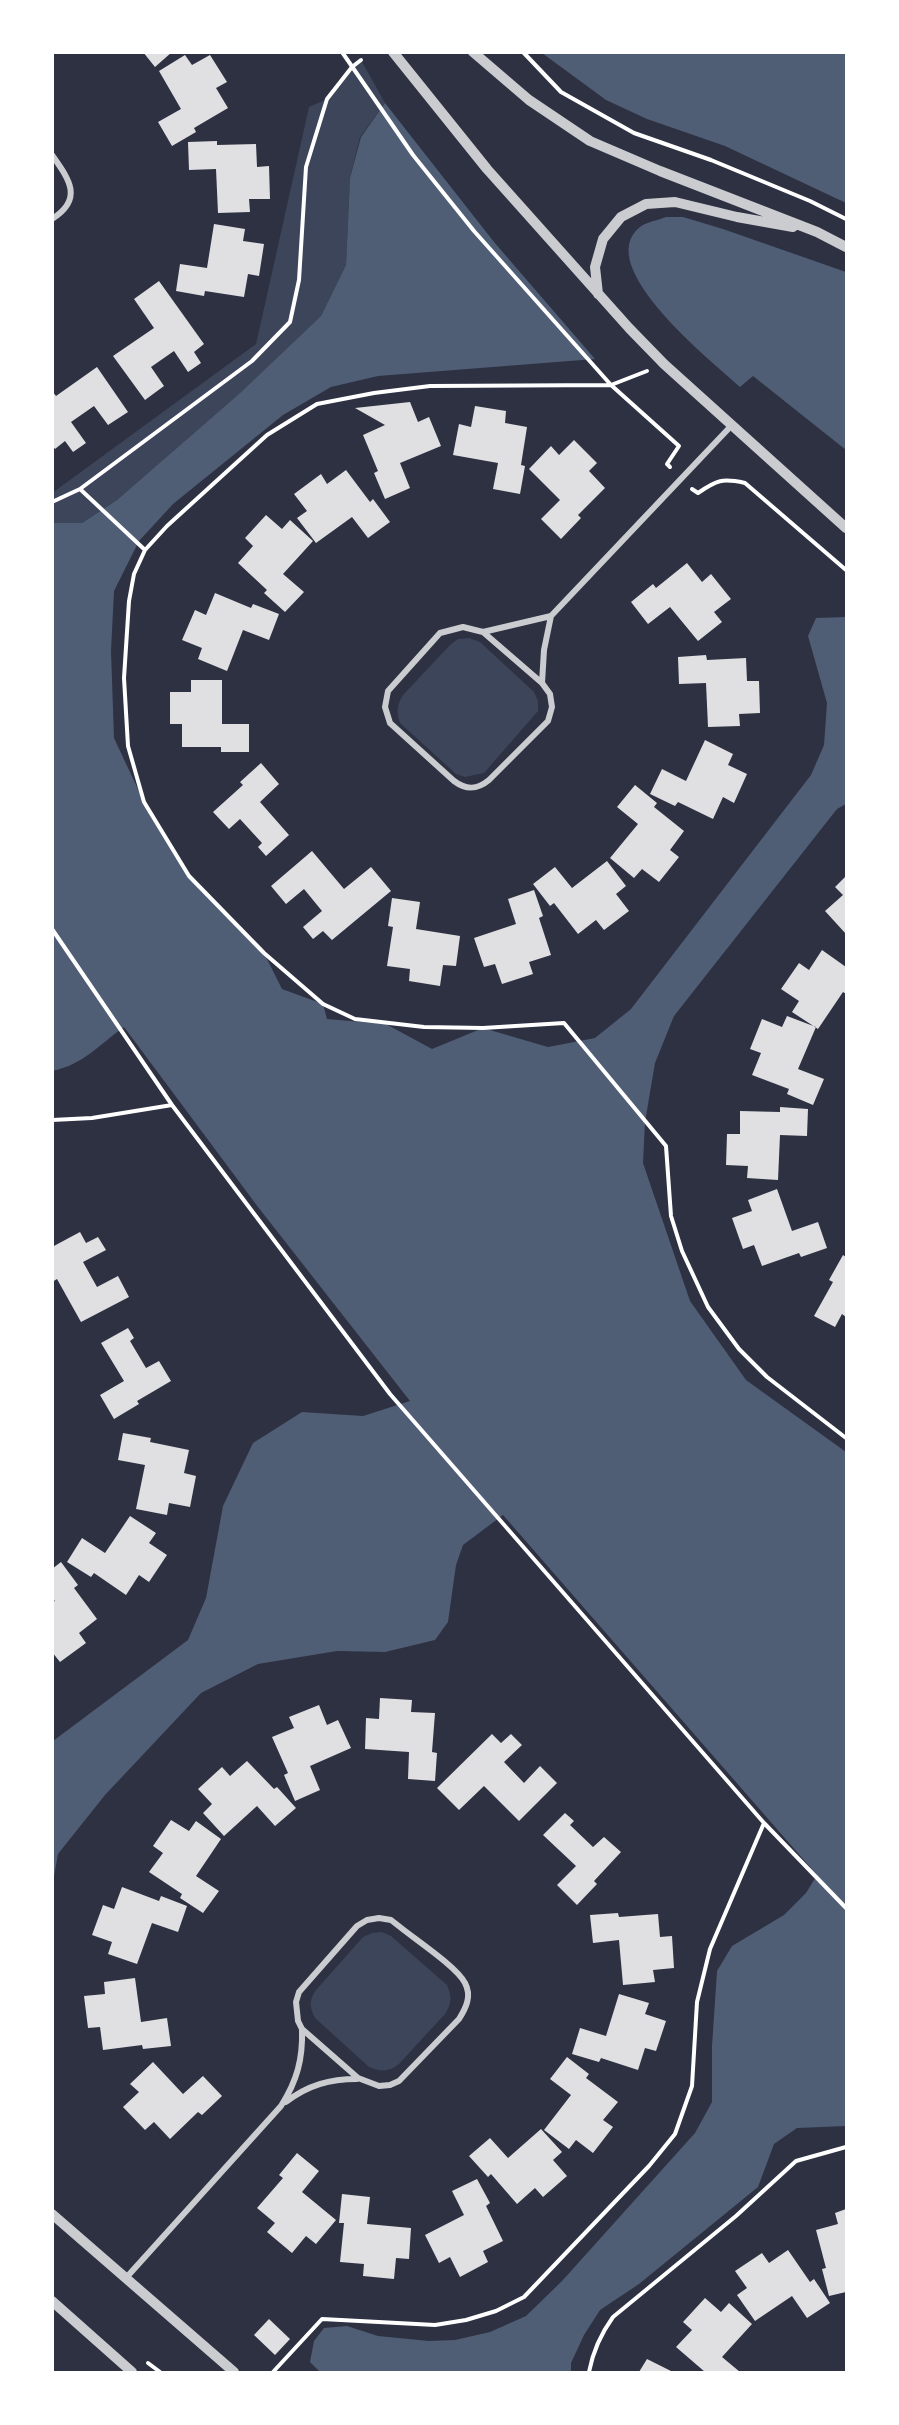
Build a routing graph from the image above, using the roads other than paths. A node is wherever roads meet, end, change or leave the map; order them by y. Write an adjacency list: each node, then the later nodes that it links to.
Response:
1 (393, 52): 7 (street)
2 (473, 52): 5 (street)
3 (52, 155): 4 (street)
4 (52, 219)
5 (817, 232): 6 (street); 7 (street)
6 (846, 247)
7 (598, 295): 8 (street)
8 (732, 425): 9 (street); 10 (street)
9 (846, 528)
10 (551, 616): 11 (street); 12 (street)
11 (483, 632): 12 (street); 12 (street)
12 (542, 684)
13 (302, 2029): 14 (street); 14 (street); 15 (street)
14 (358, 2079): 15 (street)
15 (281, 2106): 17 (street)
16 (52, 2214): 17 (street)
17 (125, 2279): 20 (street)
18 (52, 2301): 19 (street)
19 (132, 2373)
20 (234, 2373)

